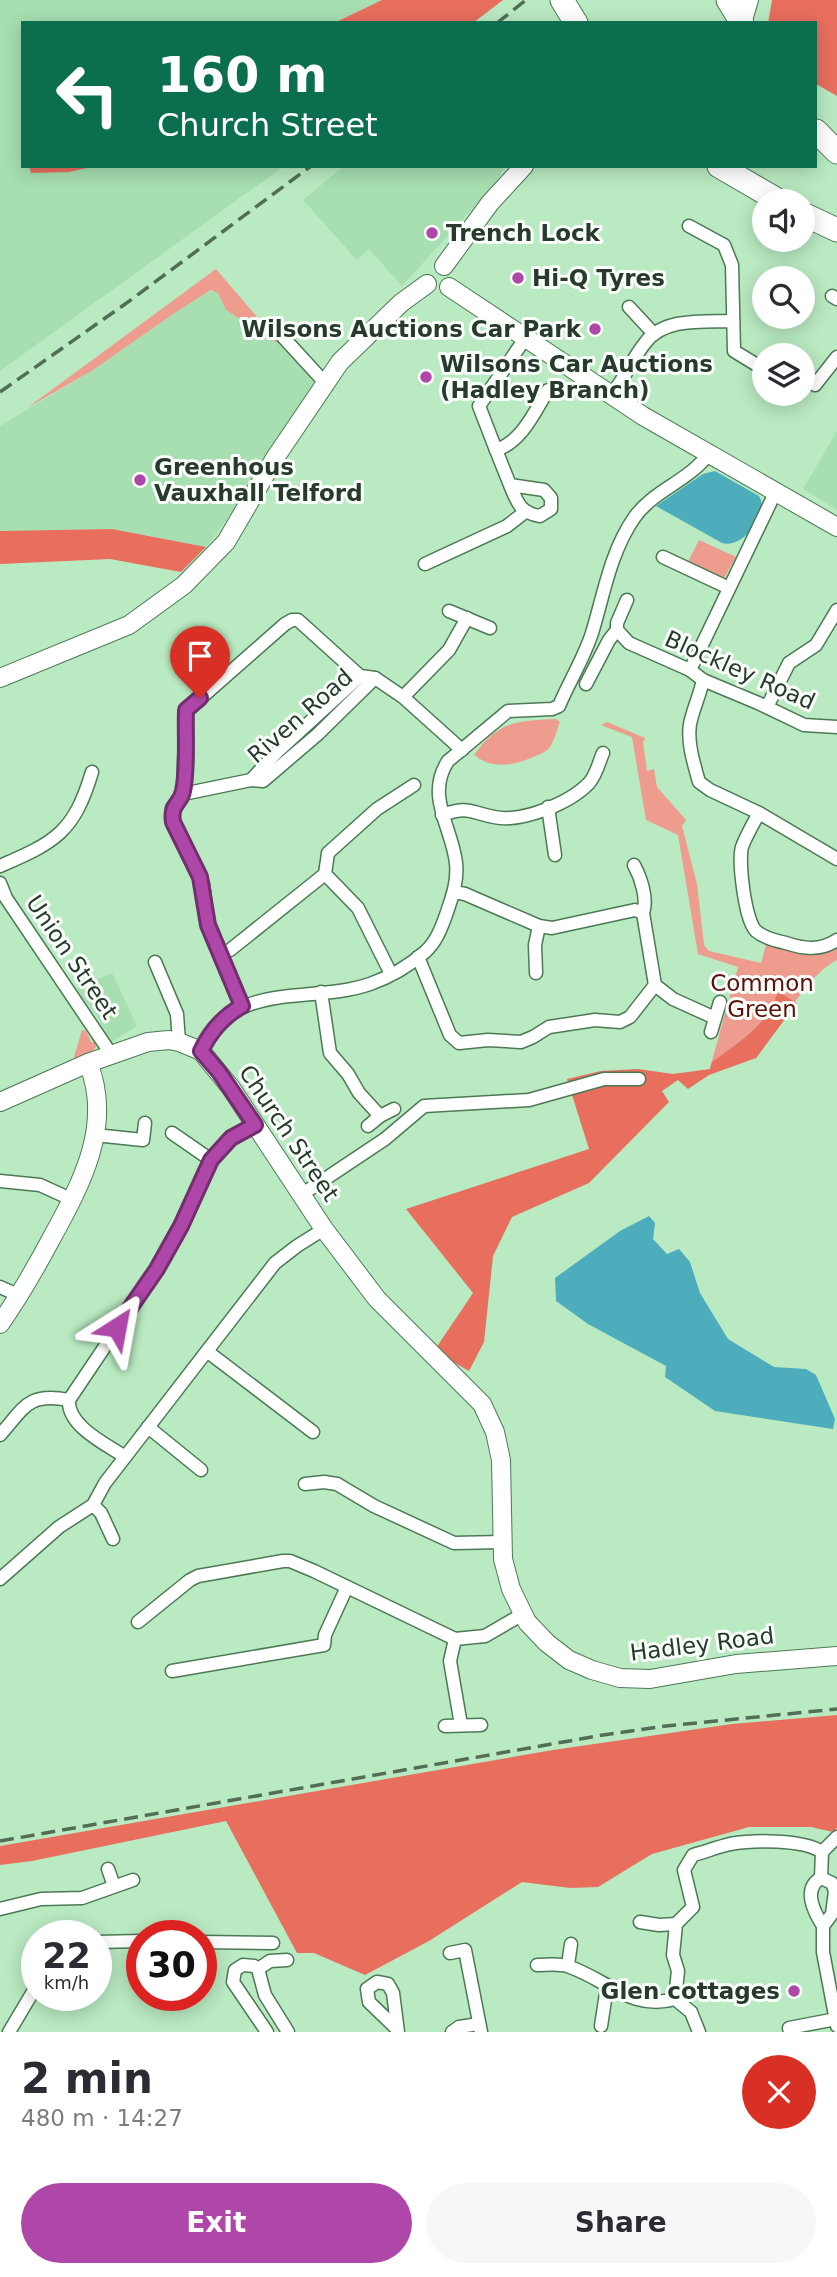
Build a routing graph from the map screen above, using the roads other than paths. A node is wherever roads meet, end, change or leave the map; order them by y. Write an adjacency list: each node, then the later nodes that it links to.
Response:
1 (562, 0): 4 (highway)
2 (728, 0): 5 (highway)
3 (749, 0): 6 (street)
4 (575, 21)
5 (741, 21)
6 (743, 21)
7 (817, 132): 8 (highway)
8 (837, 152)
9 (522, 168): 15 (street)
10 (722, 168): 11 (highway)
11 (758, 189)
12 (815, 220): 14 (highway)
13 (690, 226): 19 (street)
14 (837, 230)
15 (444, 266): 16 (street); 17 (street)
16 (428, 284): 17 (street); 25 (street)
17 (449, 287): 22 (street)
18 (629, 307): 20 (street)
19 (732, 321): 20 (street); 24 (street)
20 (654, 334): 28 (street)
21 (283, 337): 25 (street)
22 (526, 337): 28 (street); 29 (street)
23 (837, 357): 26 (street)
24 (752, 362)
25 (326, 384): 46 (street)
26 (815, 384)
27 (548, 390): 29 (street)
28 (612, 394): 30 (street)
29 (496, 450): 31 (street)
30 (710, 452): 32 (street); 53 (street)
31 (510, 485): 33 (street); 33 (street)
32 (775, 493): 34 (street); 37 (street)
33 (525, 512): 36 (street)
34 (837, 527)
35 (663, 557): 37 (street)
36 (425, 564)
37 (729, 588): 44 (street)
38 (628, 600): 43 (street)
39 (837, 610): 51 (street)
40 (449, 611): 41 (street)
41 (467, 618): 42 (street); 50 (street)
42 (490, 628)
43 (617, 630): 44 (street, Blockley Road); 49 (street)
44 (690, 670): 48 (street, Blockley Road)
45 (360, 676): 47 (street); 56 (street, Riven Road); 58 (street)
46 (0, 678)
47 (375, 678): 50 (street); 56 (street, Riven Road)
48 (702, 680): 51 (street, Blockley Road); 60 (street)
49 (586, 684)
50 (403, 697): 53 (street)
51 (766, 706): 52 (street, Blockley Road)
52 (837, 727)
53 (462, 750): 61 (street)
54 (603, 753): 59 (street)
55 (92, 772): 64 (street)
56 (251, 780): 58 (street, Riven Road)
57 (414, 785): 66 (street)
58 (183, 794): 80 (street)
59 (548, 807): 61 (street); 62 (street)
60 (759, 813): 63 (street); 71 (street)
61 (442, 815): 68 (street)
62 (555, 855)
63 (837, 859)
64 (0, 866)
65 (634, 866): 69 (street)
66 (329, 877): 72 (street); 76 (street)
67 (0, 883): 85 (street, Union Street)
68 (454, 892): 70 (street); 73 (street)
69 (643, 913): 70 (street); 77 (street)
70 (539, 926): 75 (street)
71 (837, 940)
72 (230, 950)
73 (418, 957): 76 (street); 77 (street)
74 (155, 962): 83 (street)
75 (536, 973)
76 (391, 974): 78 (street)
77 (655, 985): 81 (street)
78 (321, 992): 80 (street); 90 (street)
79 (720, 1002): 81 (street)
80 (242, 1006): 84 (street)
81 (715, 1018): 82 (street)
82 (711, 1032)
83 (180, 1042): 84 (street, Church Street); 85 (street, Church Street)
84 (201, 1051): 92 (street, Church Street)
85 (111, 1054): 86 (street, Church Street)
86 (88, 1063): 88 (street, Church Street); 95 (street)
87 (639, 1079): 98 (street)
88 (0, 1102)
89 (394, 1110): 90 (street)
90 (380, 1116): 93 (street)
91 (145, 1123): 95 (street)
92 (255, 1125): 96 (street); 98 (street, Church Street)
93 (368, 1126)
94 (172, 1133): 96 (street)
95 (95, 1135): 99 (street)
96 (211, 1160): 106 (street)
97 (0, 1181): 99 (street)
98 (301, 1195): 100 (street, Church Street)
99 (73, 1200): 102 (street)
100 (324, 1229): 104 (street); 105 (street, Church Street)
101 (0, 1287): 102 (street)
102 (20, 1296): 103 (street)
103 (0, 1324)
104 (208, 1352): 107 (street); 108 (street)
105 (449, 1373): 117 (street, Hadley Road)
106 (69, 1400): 109 (street); 110 (street)
107 (148, 1427): 110 (street); 112 (street)
108 (313, 1432)
109 (0, 1435)
110 (125, 1457): 115 (street)
111 (325, 1467): 113 (street)
112 (201, 1470)
113 (324, 1482): 114 (street); 117 (street)
114 (305, 1484)
115 (93, 1505): 116 (street); 118 (street)
116 (113, 1539)
117 (502, 1542): 120 (street, Hadley Road)
118 (0, 1579)
119 (347, 1587): 121 (street); 122 (street); 124 (street)
120 (523, 1614): 122 (street); 123 (street, Hadley Road)
121 (138, 1622)
122 (455, 1639): 125 (street)
123 (837, 1656)
124 (172, 1671)
125 (461, 1725): 126 (street); 127 (street)
126 (445, 1726)
127 (481, 1726)
128 (837, 1837): 129 (street)
129 (822, 1852): 131 (street); 136 (street)
130 (108, 1869): 133 (street)
131 (821, 1878): 137 (street); 137 (street)
132 (133, 1880): 133 (street)
133 (114, 1886): 134 (street)
134 (0, 1909)
135 (640, 1922): 136 (street)
136 (676, 1924): 148 (street)
137 (823, 1926): 138 (street); 150 (street)
138 (837, 1927)
139 (217, 1942): 140 (street)
140 (273, 1943)
141 (570, 1944): 145 (street)
142 (450, 1953): 152 (street)
143 (287, 1959): 146 (street)
144 (537, 1965): 145 (street)
145 (568, 1965): 147 (street)
146 (258, 1969): 154 (street); 155 (street)
147 (607, 1987): 148 (street); 151 (street)
148 (675, 1999): 157 (street)
149 (22, 2011): 153 (street)
150 (836, 2016): 158 (street)
151 (601, 2026)
152 (480, 2028): 156 (street)
153 (9, 2032)
154 (267, 2032)
155 (288, 2032)
156 (452, 2032)
157 (699, 2032)
158 (790, 2032)

